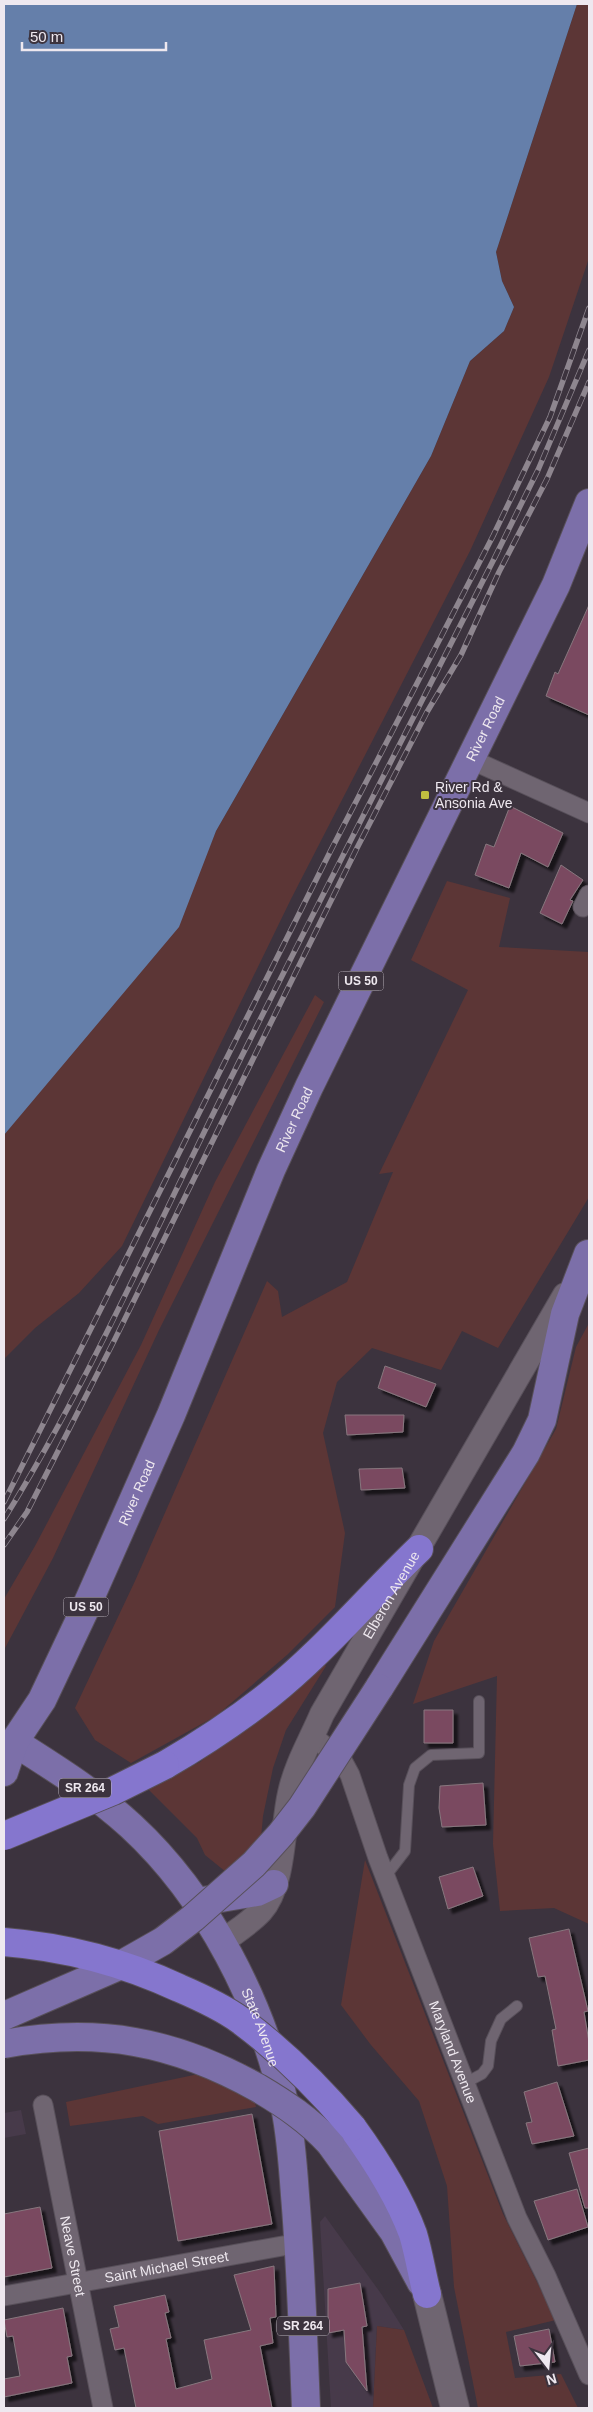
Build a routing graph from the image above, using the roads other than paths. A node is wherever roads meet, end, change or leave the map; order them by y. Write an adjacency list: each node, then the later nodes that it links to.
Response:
1 (589, 503): 2 (main road, River Road / US 50)
2 (470, 759): 3 (street); 8 (main road, River Road / US 50)
3 (589, 813)
4 (589, 1253): 5 (street, Elberon Avenue); 17 (main road, bridge)
5 (419, 1549): 7 (street, Elberon Avenue); 10 (highway, bridge)
6 (479, 1701): 11 (lane)
7 (313, 1736): 11 (street, Maryland Avenue); 12 (street, Elberon Avenue)
8 (9, 1747): 9 (main road, River Road / US 50); 13 (main road, State Avenue / SR 264)
9 (4, 1772)
10 (4, 1836)
11 (385, 1877): 19 (street, Maryland Avenue)
12 (274, 1884): 13 (main road); 15 (street, Elberon Avenue)
13 (195, 1903): 15 (main road, State Avenue / SR 264)
14 (4, 1942): 23 (highway, bridge)
15 (222, 1942): 21 (main road, State Avenue / SR 264)
16 (517, 2006): 19 (lane)
17 (4, 2016)
18 (4, 2044): 23 (main road, bridge)
19 (465, 2083): 25 (street, Maryland Avenue)
20 (43, 2105): 22 (street, Neave Street)
21 (299, 2243): 22 (street, Saint Michael Street); 27 (main road, State Avenue / SR 264)
22 (77, 2281): 24 (street, Saint Michael Street); 26 (street, Neave Street)
23 (427, 2294): 28 (main road)
24 (4, 2296)
25 (589, 2375)
26 (103, 2408)
27 (306, 2408)
28 (455, 2408)

